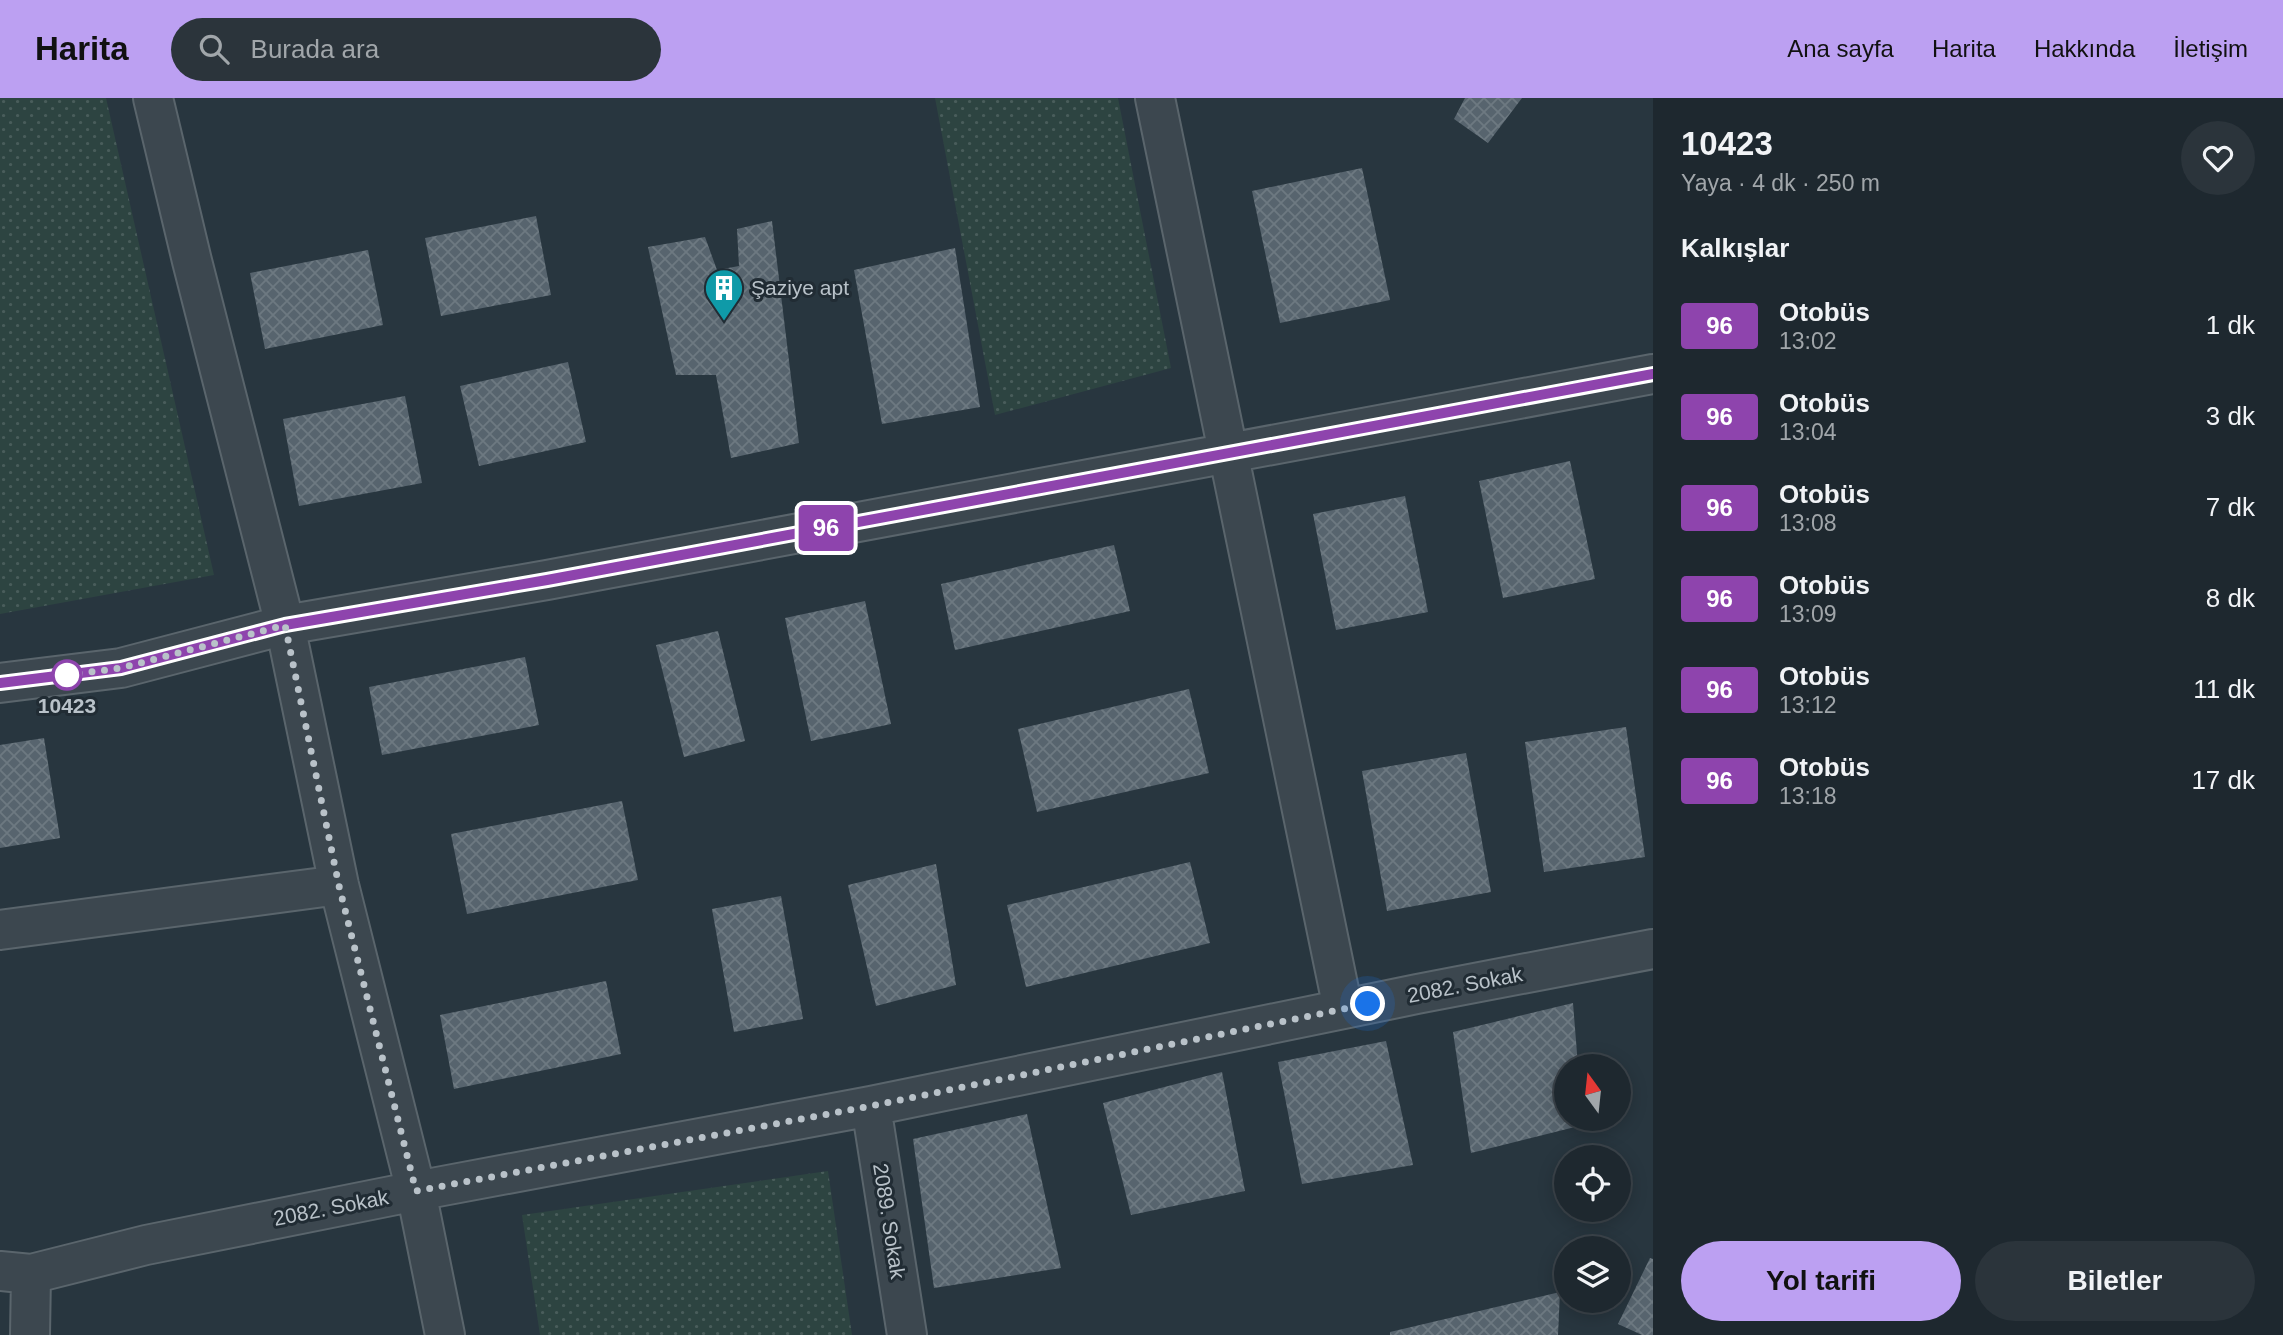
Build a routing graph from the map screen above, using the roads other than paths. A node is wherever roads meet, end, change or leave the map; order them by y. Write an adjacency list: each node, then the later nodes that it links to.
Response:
1 (153, 98): 5 (street)
2 (1155, 98): 4 (street)
3 (1653, 374): 4 (street)
4 (1228, 452): 5 (street); 10 (street)
5 (285, 625): 6 (street); 7 (street)
6 (0, 683)
7 (339, 886): 8 (street); 12 (street)
8 (0, 930)
9 (1653, 949): 10 (street, 2082. Sokak)
10 (1343, 1009): 11 (street, 2082. Sokak)
11 (871, 1106): 12 (street, 2082. Sokak); 16 (street, 2089. Sokak)
12 (416, 1191): 13 (street, 2082. Sokak); 15 (street)
13 (16, 1272): 14 (street)
14 (30, 1335)
15 (445, 1335)
16 (907, 1335)

